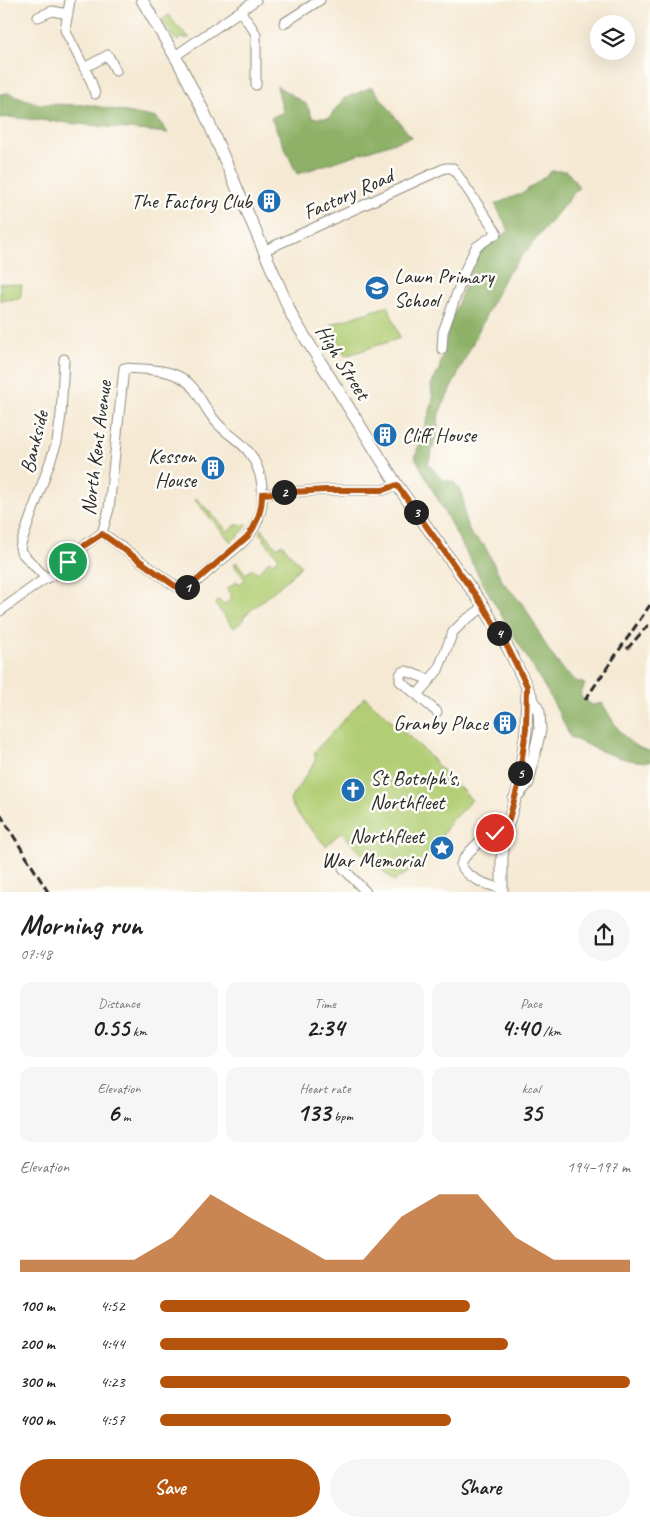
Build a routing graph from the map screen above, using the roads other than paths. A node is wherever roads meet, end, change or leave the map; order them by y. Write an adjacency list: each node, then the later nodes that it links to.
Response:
1 (70, 0): 6 (street)
2 (142, 0): 9 (main road, High Street)
3 (256, 0): 5 (street)
4 (320, 0): 8 (street)
5 (240, 11): 9 (street); 12 (street)
6 (68, 14): 7 (street); 10 (street)
7 (38, 17)
8 (284, 23)
9 (174, 56): 14 (main road, High Street)
10 (84, 68): 11 (street); 13 (street)
11 (116, 71)
12 (256, 85)
13 (95, 94)
14 (263, 251): 15 (street, Factory Road); 17 (main road, High Street)
15 (442, 349)
16 (64, 359): 20 (street, Bankside)
17 (397, 485): 18 (street); 21 (main road, High Street)
18 (262, 494): 19 (street); 19 (street, North Kent Avenue)
19 (102, 534): 20 (street)
20 (46, 578): 22 (street)
21 (484, 607): 23 (street); 24 (main road, High Street)
22 (0, 611)
23 (430, 680): 25 (street); 25 (street)
24 (527, 686): 27 (main road, High Street); 27 (main road)
25 (417, 695): 26 (street)
26 (437, 712)
27 (514, 799): 28 (main road, High Street)
28 (505, 834): 30 (main road, High Street); 30 (street)
29 (343, 868): 31 (street)
30 (502, 890)
31 (366, 892)

